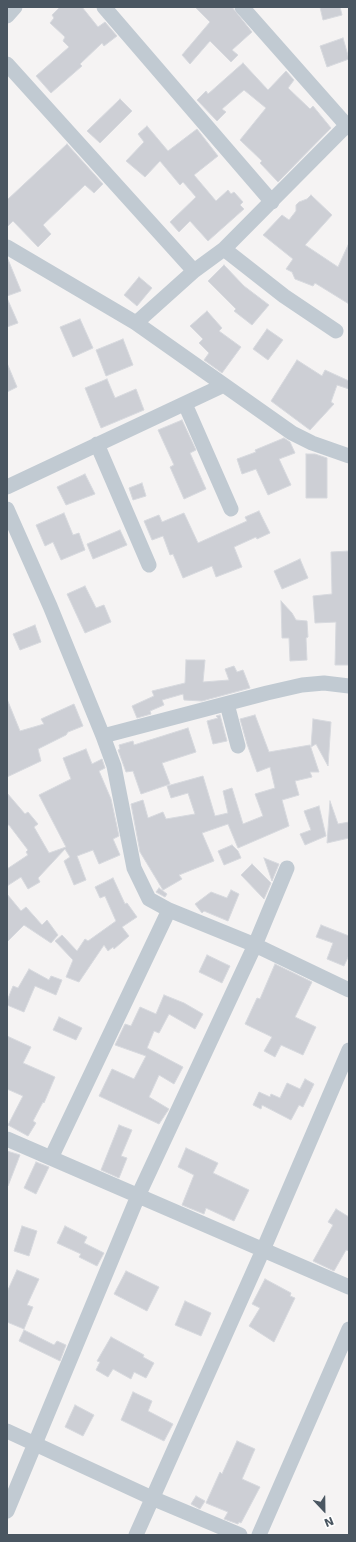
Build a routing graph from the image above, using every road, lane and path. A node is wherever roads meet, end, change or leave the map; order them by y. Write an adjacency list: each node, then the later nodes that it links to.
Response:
1 (16, 7): 4 (street)
2 (104, 7): 7 (street)
3 (248, 8): 6 (street)
4 (7, 16)
5 (7, 64): 10 (street)
6 (348, 127): 7 (street)
7 (272, 202): 9 (street)
8 (7, 247): 11 (street)
9 (224, 249): 10 (street); 12 (street)
10 (194, 272): 11 (street)
11 (136, 323): 13 (street)
12 (336, 331)
13 (224, 385): 14 (street); 16 (street)
14 (186, 404): 15 (street); 19 (street)
15 (97, 444): 17 (street); 20 (street)
16 (349, 456)
17 (7, 487)
18 (7, 509): 23 (street)
19 (231, 509)
20 (149, 565)
21 (349, 686): 22 (street)
22 (227, 704): 23 (street); 24 (street)
23 (103, 736): 26 (street)
24 (238, 746)
25 (287, 868): 27 (street)
26 (169, 910): 27 (street); 31 (street)
27 (254, 945): 28 (street); 32 (street)
28 (349, 990)
29 (349, 1050): 33 (street)
30 (7, 1139): 31 (street)
31 (51, 1158): 32 (street)
32 (138, 1196): 33 (street); 37 (street)
33 (263, 1250): 34 (street); 38 (street)
34 (349, 1287)
35 (349, 1329): 42 (street)
36 (7, 1432): 37 (street)
37 (36, 1443): 38 (street); 39 (street)
38 (152, 1498): 40 (street); 41 (street)
39 (7, 1511)
40 (136, 1535)
41 (240, 1535)
42 (259, 1535)

